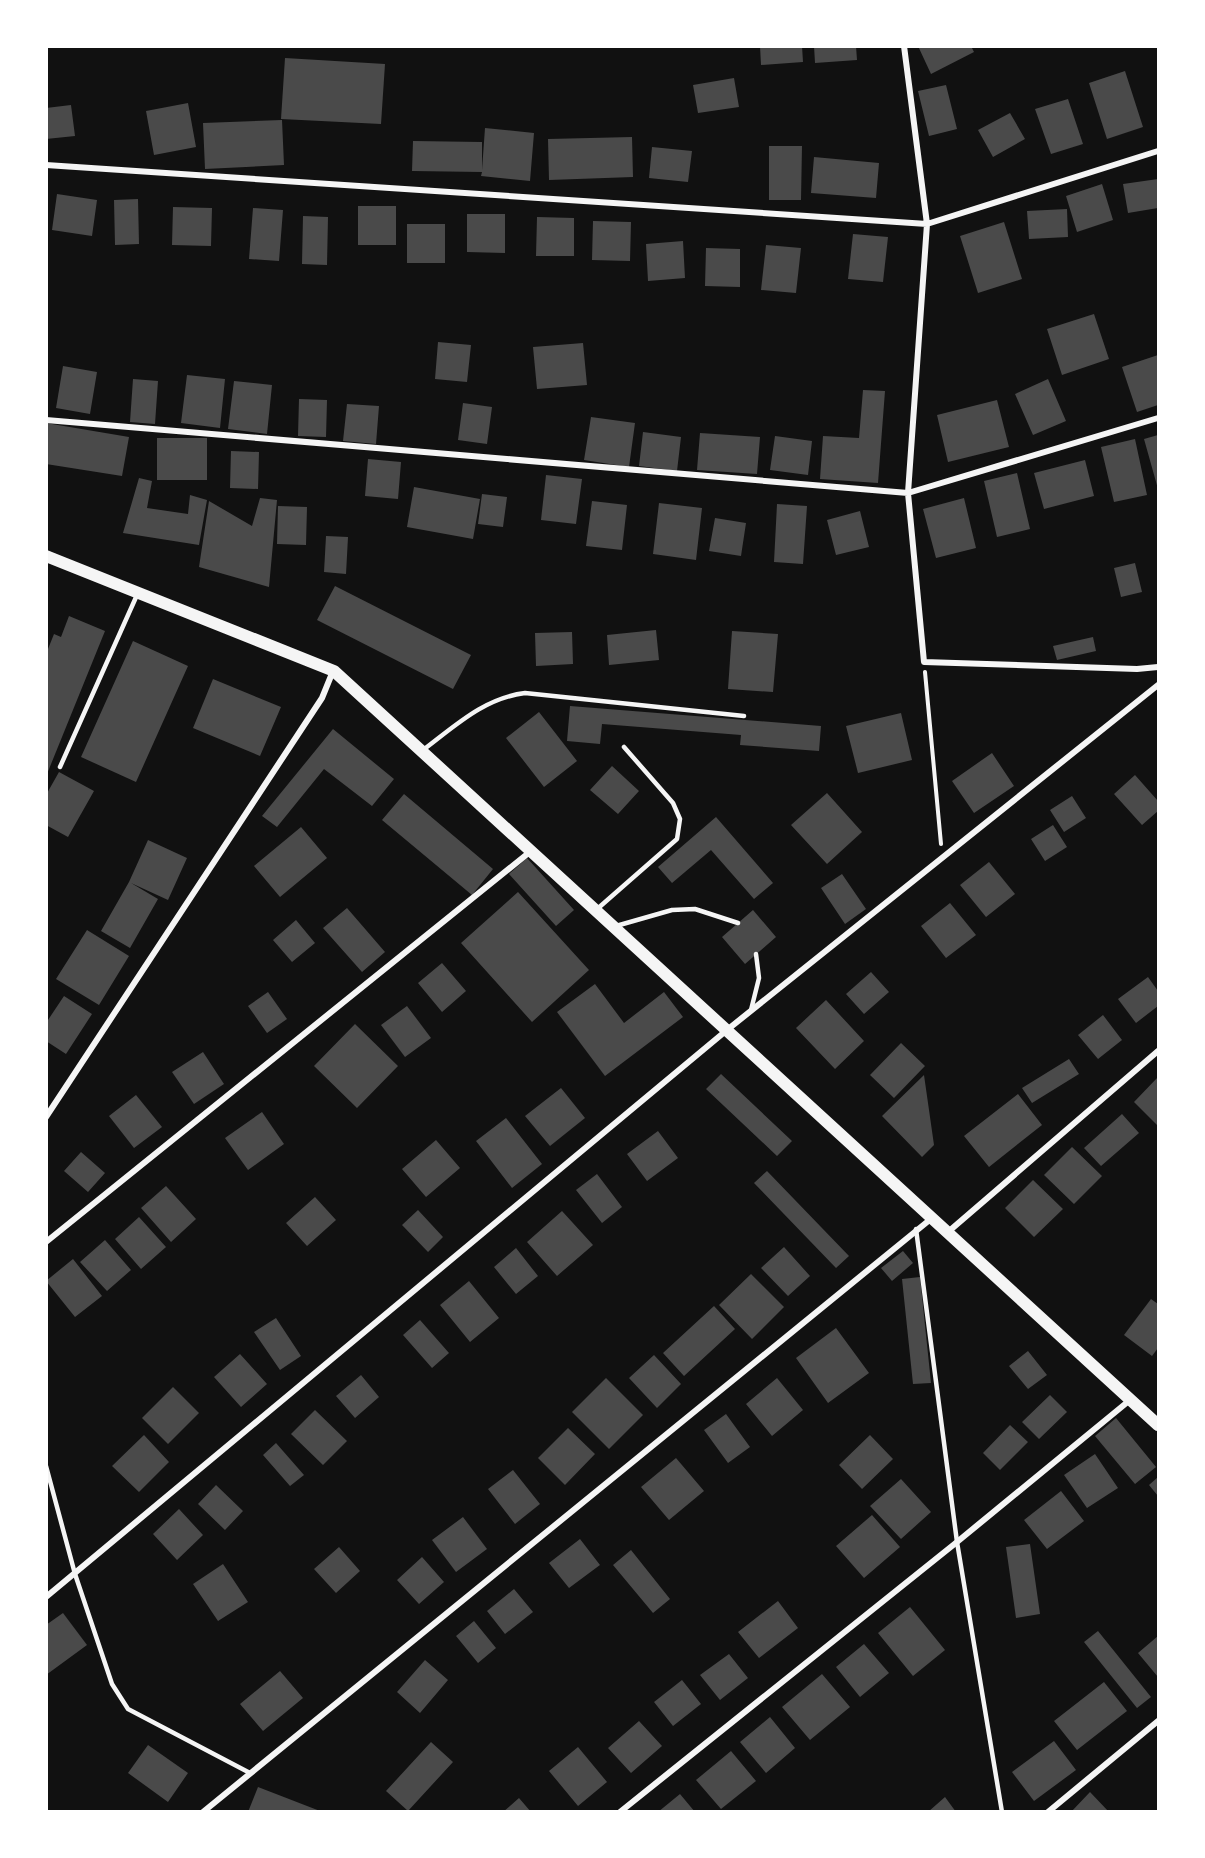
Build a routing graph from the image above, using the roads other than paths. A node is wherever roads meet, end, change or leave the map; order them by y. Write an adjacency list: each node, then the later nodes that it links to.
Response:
1 (904, 46): 4 (street)
2 (1158, 151): 4 (street)
3 (46, 165): 4 (street)
4 (927, 224): 7 (street)
5 (1158, 418): 7 (street)
6 (46, 420): 7 (street)
7 (908, 493): 10 (street)
8 (46, 556): 9 (main road)
9 (138, 592): 11 (main road); 16 (lane)
10 (1158, 667)
11 (334, 670): 15 (main road); 25 (street)
12 (1158, 685): 22 (street)
13 (744, 716): 15 (lane)
14 (624, 747): 18 (lane)
15 (422, 751): 17 (main road)
16 (60, 767)
17 (531, 851): 18 (main road); 29 (street)
18 (596, 910): 20 (main road)
19 (738, 923): 20 (lane)
20 (614, 926): 23 (main road)
21 (756, 954): 22 (lane)
22 (752, 1010): 23 (street)
23 (727, 1030): 26 (main road); 34 (street)
24 (1158, 1051): 28 (street)
25 (46, 1117)
26 (932, 1218): 27 (street); 28 (main road)
27 (916, 1229): 33 (lane); 37 (street)
28 (948, 1232): 30 (main road)
29 (46, 1242)
30 (1130, 1400): 31 (main road); 33 (street)
31 (1156, 1419)
32 (46, 1466): 34 (lane)
33 (957, 1542): 39 (street); 40 (lane)
34 (75, 1574): 35 (street); 37 (lane)
35 (46, 1597)
36 (1158, 1721): 41 (street)
37 (250, 1773): 38 (street)
38 (203, 1812)
39 (620, 1812)
40 (1002, 1812)
41 (1048, 1812)

